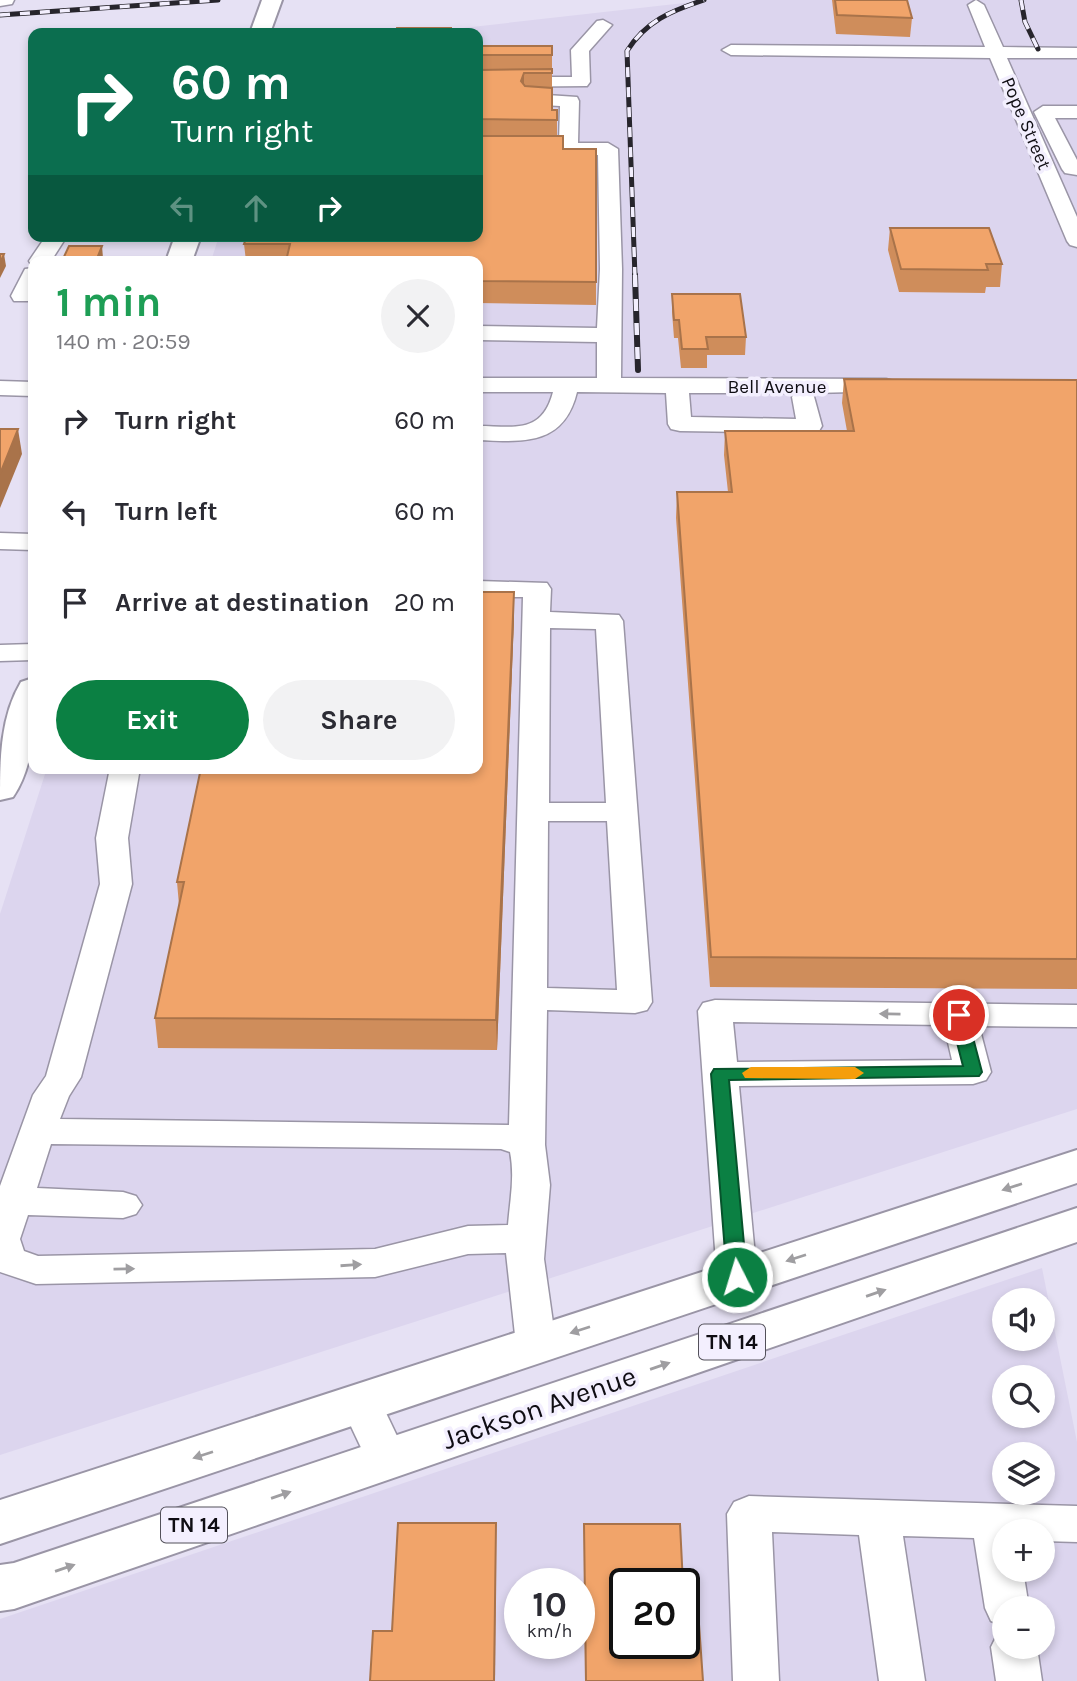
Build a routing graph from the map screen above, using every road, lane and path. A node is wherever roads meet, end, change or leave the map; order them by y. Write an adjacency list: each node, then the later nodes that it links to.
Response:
1 (6, 0): 3 (street)
2 (272, 0): 6 (main road)
3 (0, 1)
4 (976, 5): 8 (street, Pope Street)
5 (603, 25): 10 (street)
6 (262, 28)
7 (732, 51): 8 (street)
8 (996, 51): 9 (street); 19 (street, Pope Street)
9 (1077, 53)
10 (483, 86)
11 (483, 86): 13 (street)
12 (483, 100): 13 (street)
13 (570, 101): 16 (street)
14 (1077, 112): 17 (street)
15 (483, 148): 16 (street)
16 (568, 149): 24 (street)
17 (1077, 169)
18 (1077, 178): 19 (street)
19 (1051, 180): 20 (street, Pope Street)
20 (1077, 241)
21 (28, 284): 22 (street)
22 (22, 296)
23 (483, 333): 24 (street)
24 (608, 335): 27 (street)
25 (483, 385): 26 (street, Bell Avenue)
26 (567, 385): 27 (street, Bell Avenue); 33 (street)
27 (610, 385): 28 (street, Bell Avenue)
28 (677, 385): 31 (street, Bell Avenue); 31 (street)
29 (0, 388): 30 (street)
30 (28, 389)
31 (803, 391): 32 (street, Bell Avenue)
32 (912, 391)
33 (483, 433)
34 (0, 541): 35 (street)
35 (28, 542)
36 (483, 589): 37 (street)
37 (537, 620): 43 (street); 44 (street)
38 (28, 652): 39 (street)
39 (0, 653)
40 (28, 704): 42 (main road)
41 (123, 774): 49 (street)
42 (0, 789)
43 (534, 812): 44 (street); 45 (street)
44 (622, 812): 45 (street)
45 (531, 999): 50 (street)
46 (959, 1015): 47 (street); 48 (street, one-way to 48); 48 (street)
47 (1077, 1016)
48 (720, 1074): 56 (street)
49 (37, 1131): 50 (street); 52 (street)
50 (527, 1145): 55 (street)
51 (1077, 1166): 56 (main road, TN 14, one-way to 56)
52 (14, 1201): 53 (street); 55 (street, one-way to 55)
53 (123, 1205)
54 (1077, 1225): 59 (main road, Jackson Avenue / TN 14, one-way to 54)
55 (526, 1238): 57 (street)
56 (737, 1277): 57 (main road, TN 14, one-way to 57)
57 (536, 1344): 58 (main road, TN 14)
58 (361, 1402): 59 (street); 62 (main road, TN 14, one-way to 62)
59 (387, 1459): 65 (main road, Jackson Avenue / TN 14, one-way to 59)
60 (878, 1517): 61 (street); 67 (street); 68 (street)
61 (992, 1521)
62 (0, 1522)
63 (1055, 1523): 64 (street)
64 (1077, 1524)
65 (0, 1588)
66 (1016, 1659): 69 (street)
67 (756, 1681)
68 (902, 1681)
69 (1019, 1681)

